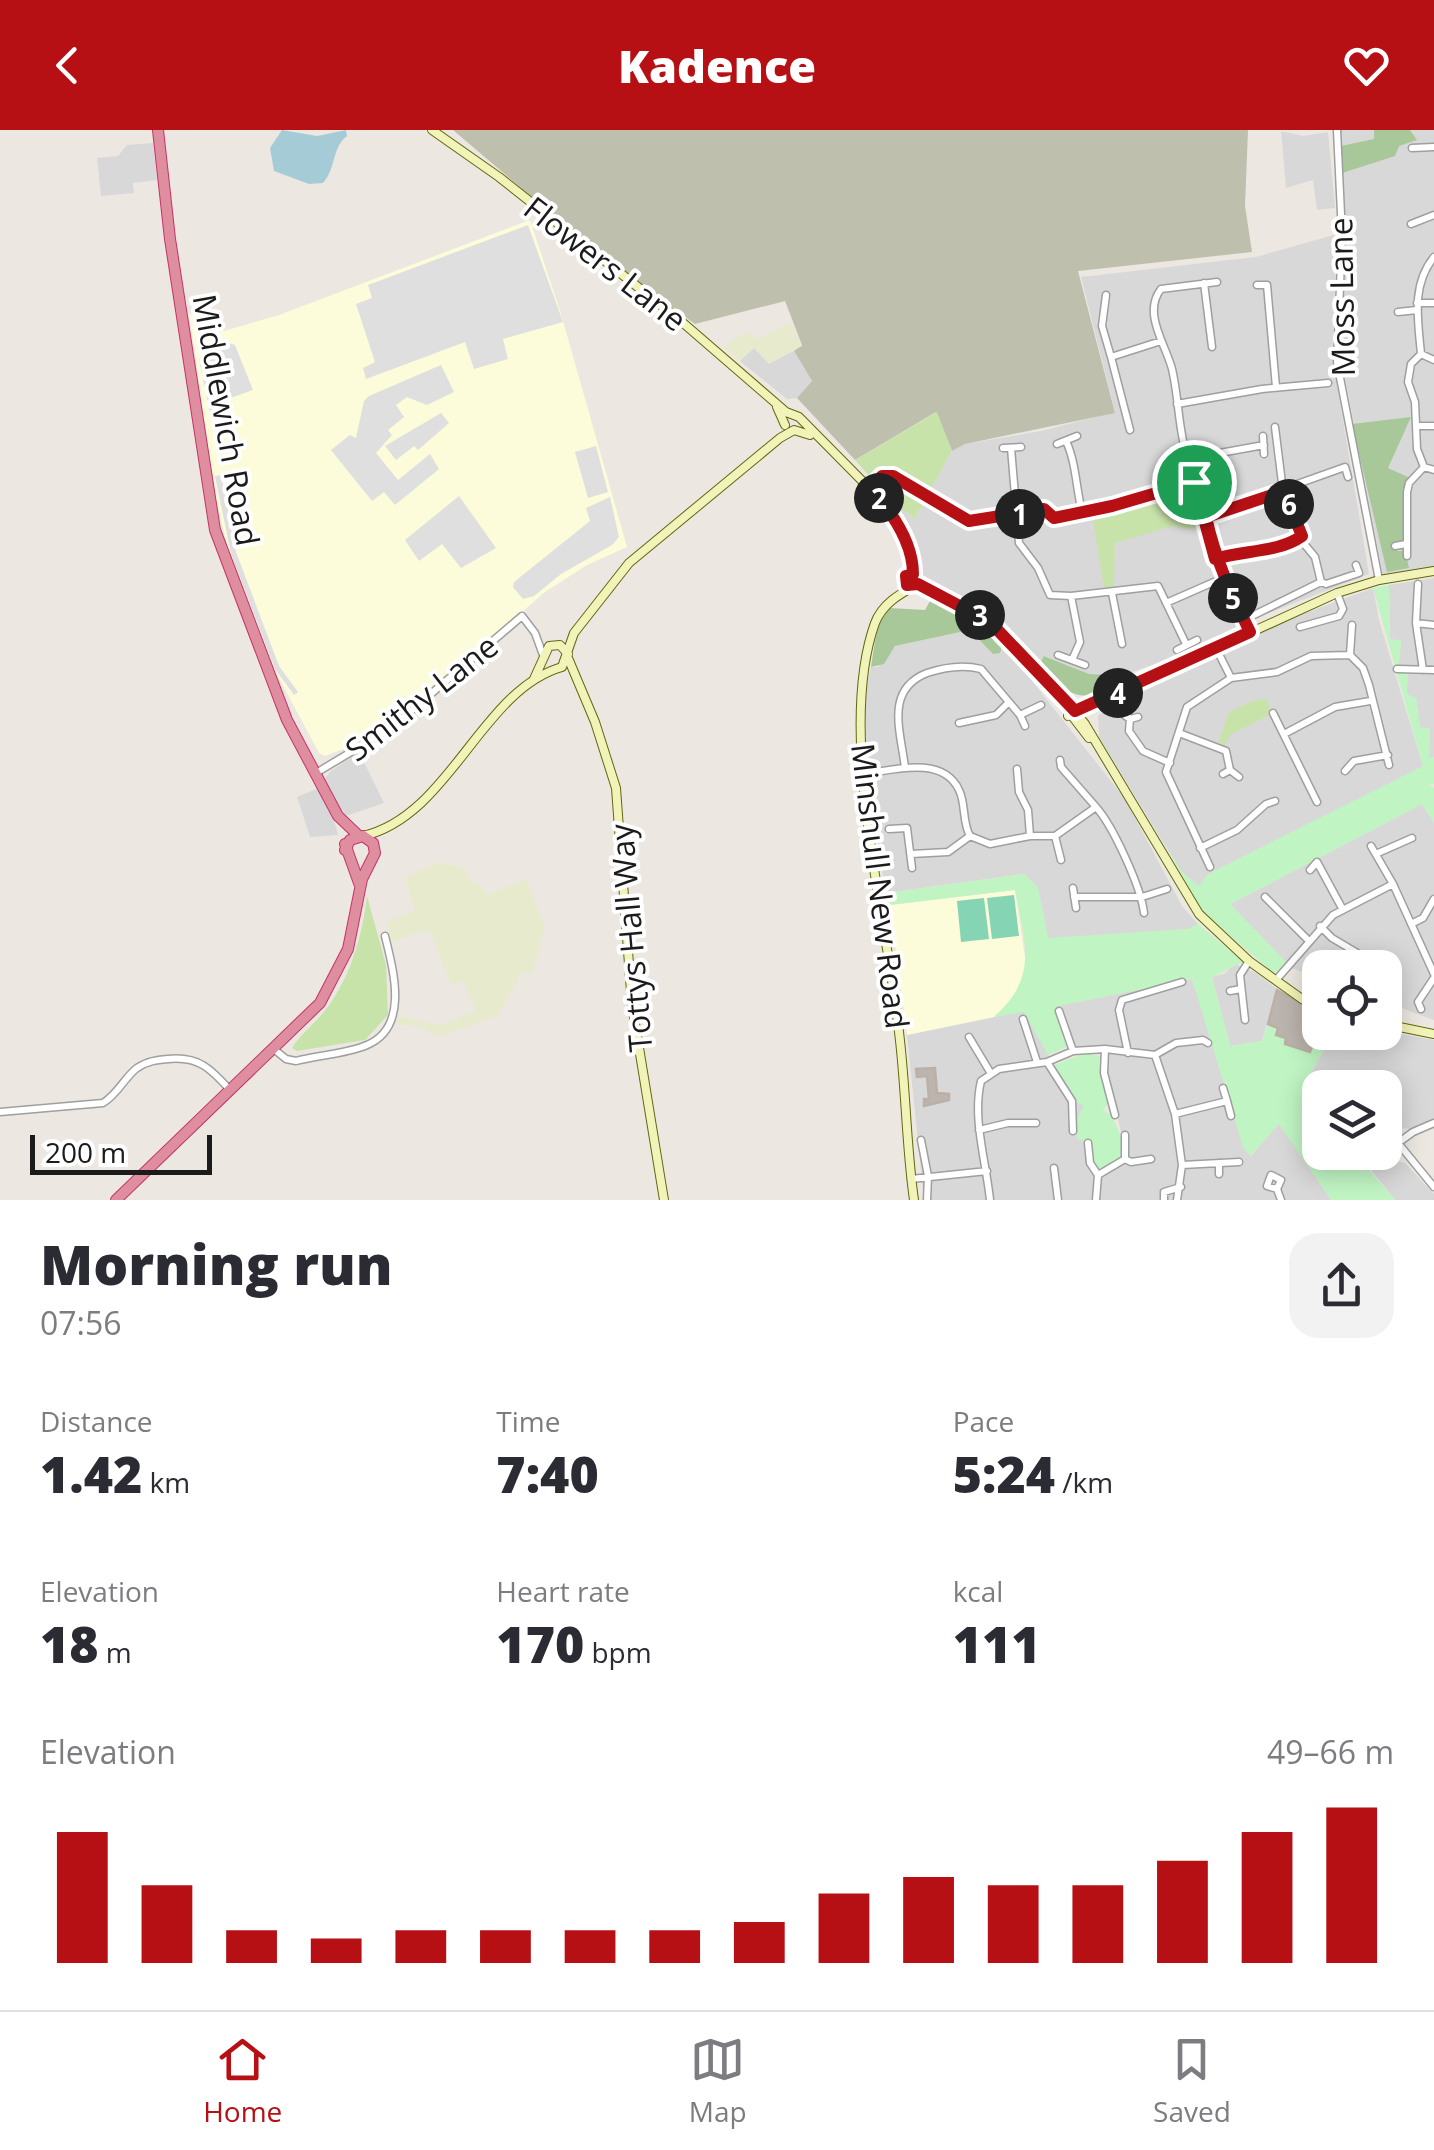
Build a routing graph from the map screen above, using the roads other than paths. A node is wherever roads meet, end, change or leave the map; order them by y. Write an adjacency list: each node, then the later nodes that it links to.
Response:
1 (158, 130): 109 (highway, Middlewich Road)
2 (432, 130): 23 (street, Flowers Lane)
3 (1337, 130): 56 (street, Moss Lane)
4 (1434, 147): 5 (street)
5 (1412, 148)
6 (1434, 215): 7 (street)
7 (1412, 224)
8 (1434, 257): 14 (street)
9 (1217, 282): 10 (street)
10 (1204, 283): 16 (street); 17 (street)
11 (1257, 285): 22 (street)
12 (1106, 295): 19 (street)
13 (1434, 303): 14 (street)
14 (1417, 307): 15 (street); 18 (street)
15 (1398, 312)
16 (1161, 341): 19 (street); 24 (street)
17 (1212, 347)
18 (1421, 354): 20 (street); 29 (street)
19 (1111, 357): 26 (street)
20 (1434, 360)
21 (1328, 383): 22 (street)
22 (1276, 388): 24 (street)
23 (775, 404): 25 (street, Flowers Lane); 31 (street, Flowers Lane)
24 (1177, 404): 38 (street)
25 (792, 415): 27 (street, Flowers Lane); 31 (street)
26 (1128, 420): 28 (street); 32 (street)
27 (800, 421): 31 (street); 33 (street)
28 (1117, 424)
29 (1418, 426): 30 (street); 39 (street)
30 (1434, 426)
31 (789, 427): 33 (street); 70 (street)
32 (1130, 430)
33 (814, 436): 43 (street)
34 (1076, 436): 45 (street)
35 (1263, 436): 38 (street)
36 (1287, 436): 44 (street)
37 (1022, 447): 46 (street)
38 (1187, 459): 42 (street)
39 (1424, 467): 40 (street); 49 (street)
40 (1434, 470)
41 (1348, 477): 44 (street)
42 (1194, 482): 45 (street); 47 (street)
43 (870, 488): 46 (street); 58 (street)
44 (1284, 491): 47 (street); 48 (street)
45 (1082, 512): 46 (street)
46 (1015, 515): 62 (street)
47 (1206, 517): 52 (street)
48 (1301, 538): 52 (street); 57 (street)
49 (1406, 544): 50 (street); 51 (street)
50 (1395, 546)
51 (1407, 556)
52 (1215, 559): 55 (street)
53 (1356, 565): 57 (street)
54 (1434, 571): 56 (street)
55 (1223, 578): 63 (street); 69 (street)
56 (1379, 580): 60 (street)
57 (1321, 582): 64 (street)
58 (913, 585): 95 (street); 110 (street, Minshull New Road)
59 (1112, 593): 62 (street); 63 (street); 74 (street)
60 (1337, 594): 68 (street); 69 (street)
61 (1428, 594): 65 (street)
62 (1070, 596): 82 (street)
63 (1166, 603): 75 (street)
64 (1252, 616)
65 (1416, 623): 67 (street); 86 (street)
66 (1352, 624): 79 (street)
67 (1434, 625)
68 (1300, 627)
69 (1250, 632): 76 (street)
70 (574, 633): 73 (street); 80 (street)
71 (536, 634): 73 (street); 81 (street); 109 (street, Smithy Lane)
72 (1197, 640): 75 (street)
73 (554, 644): 80 (street); 81 (street)
74 (1122, 644)
75 (1186, 644): 77 (street)
76 (1216, 648): 88 (street); 95 (street)
77 (1177, 650)
78 (1058, 655): 82 (street)
79 (1350, 655): 88 (street); 91 (street)
80 (568, 656): 85 (street); 90 (street, Tottys Hall Way)
81 (543, 657): 85 (street, Tottys Hall Way); 89 (street)
82 (1072, 660): 83 (street)
83 (1085, 665)
84 (1396, 668): 86 (street)
85 (556, 670): 89 (street); 90 (street, Tottys Hall Way)
86 (1424, 670): 87 (street)
87 (1434, 670)
88 (1231, 678): 100 (street)
89 (534, 679): 116 (street)
90 (575, 682): 205 (street, Tottys Hall Way)
91 (1370, 701): 101 (street); 102 (street)
92 (1009, 702): 96 (street); 98 (street); 106 (street)
93 (1041, 705): 96 (street)
94 (1273, 713): 101 (street)
95 (1072, 714): 151 (street)
96 (1020, 715): 99 (street)
97 (1130, 717): 103 (street)
98 (965, 724)
99 (1026, 726)
100 (1178, 733): 103 (street); 111 (street)
101 (1284, 734): 113 (street)
102 (1388, 755): 104 (street); 107 (street)
103 (1170, 762): 125 (street)
104 (1389, 765)
105 (1059, 766): 114 (street)
106 (905, 768): 110 (street); 119 (street)
107 (1345, 770)
108 (1014, 771): 120 (street)
109 (316, 773): 115 (highway, Middlewich Road)
110 (864, 774): 200 (street, Minshull New Road)
111 (1239, 776)
112 (1275, 801): 125 (street)
113 (1317, 802)
114 (1096, 807): 121 (street); 138 (street)
115 (338, 816): 118 (highway, Middlewich Road); 126 (highway, Middlewich Road)
116 (388, 827): 118 (street); 124 (street)
117 (889, 828): 128 (street)
118 (361, 836): 124 (highway); 126 (highway)
119 (970, 836): 120 (street); 128 (street)
120 (1030, 836): 121 (street)
121 (1055, 836): 129 (street)
122 (1411, 838): 127 (street)
123 (1371, 846): 127 (street)
124 (376, 848): 130 (highway)
125 (1200, 848): 132 (street)
126 (346, 850): 131 (highway)
127 (1378, 853): 135 (street)
128 (911, 854): 133 (street)
129 (1062, 860)
130 (370, 863): 131 (highway); 136 (highway)
131 (353, 864): 136 (highway)
132 (1210, 867)
133 (912, 868)
134 (1310, 870): 143 (street)
135 (1392, 884): 143 (street); 146 (street)
136 (360, 889): 167 (highway)
137 (1167, 889): 138 (street)
138 (1142, 896): 142 (street); 144 (street)
139 (1264, 897): 141 (street)
140 (1434, 899): 146 (street)
141 (1271, 905): 145 (street); 149 (street)
142 (1076, 908)
143 (1344, 910): 147 (street)
144 (1144, 912)
145 (1264, 912)
146 (1411, 924): 152 (street)
147 (1320, 926): 149 (street); 150 (street)
148 (385, 936): 167 (street)
149 (1308, 940): 153 (street)
150 (1352, 950)
151 (1250, 960): 153 (street); 155 (street)
152 (1434, 976): 158 (street)
153 (1276, 980): 157 (street)
154 (1182, 982): 169 (street)
155 (1241, 989): 156 (street); 161 (street)
156 (1230, 991)
157 (1302, 996)
158 (1417, 1006)
159 (1059, 1010): 168 (street)
160 (1022, 1019): 171 (street)
161 (1245, 1020)
162 (1402, 1027): 163 (street)
163 (1434, 1034)
164 (967, 1042): 173 (street)
165 (1208, 1043): 170 (street)
166 (1105, 1048): 168 (street); 169 (street); 177 (street)
167 (275, 1050): 175 (highway)
168 (1073, 1051): 172 (street)
169 (1128, 1052): 170 (street)
170 (1155, 1056): 179 (street)
171 (1038, 1062): 172 (street); 173 (street)
172 (1047, 1062): 184 (street)
173 (990, 1072): 183 (street)
174 (1223, 1088): 176 (street)
175 (231, 1091): 178 (street); 204 (highway)
176 (1226, 1101): 179 (street); 180 (street)
177 (1104, 1108)
178 (0, 1112)
179 (1175, 1114): 194 (street)
180 (1231, 1116)
181 (1036, 1123): 183 (street)
182 (1434, 1123): 187 (street)
183 (979, 1130): 195 (street)
184 (1073, 1131)
185 (1125, 1134): 190 (street)
186 (921, 1140): 199 (street)
187 (1402, 1140)
188 (1088, 1143): 198 (street)
189 (1402, 1150): 202 (street)
190 (1125, 1159): 191 (street); 198 (street)
191 (1151, 1159)
192 (1239, 1162): 193 (street)
193 (1219, 1164): 194 (street); 197 (street)
194 (1182, 1166): 201 (street)
195 (988, 1171): 199 (street); 208 (street)
196 (1065, 1174): 209 (street)
197 (1220, 1174)
198 (1098, 1175): 210 (street)
199 (928, 1176): 200 (street); 207 (street)
200 (910, 1179): 206 (street, Minshull New Road)
201 (1181, 1187): 211 (street); 212 (street)
202 (1434, 1188)
203 (1277, 1189): 213 (street)
204 (116, 1200)
205 (664, 1200)
206 (914, 1200)
207 (927, 1200)
208 (990, 1200)
209 (1058, 1200)
210 (1096, 1200)
211 (1164, 1200)
212 (1177, 1200)
213 (1281, 1200)

